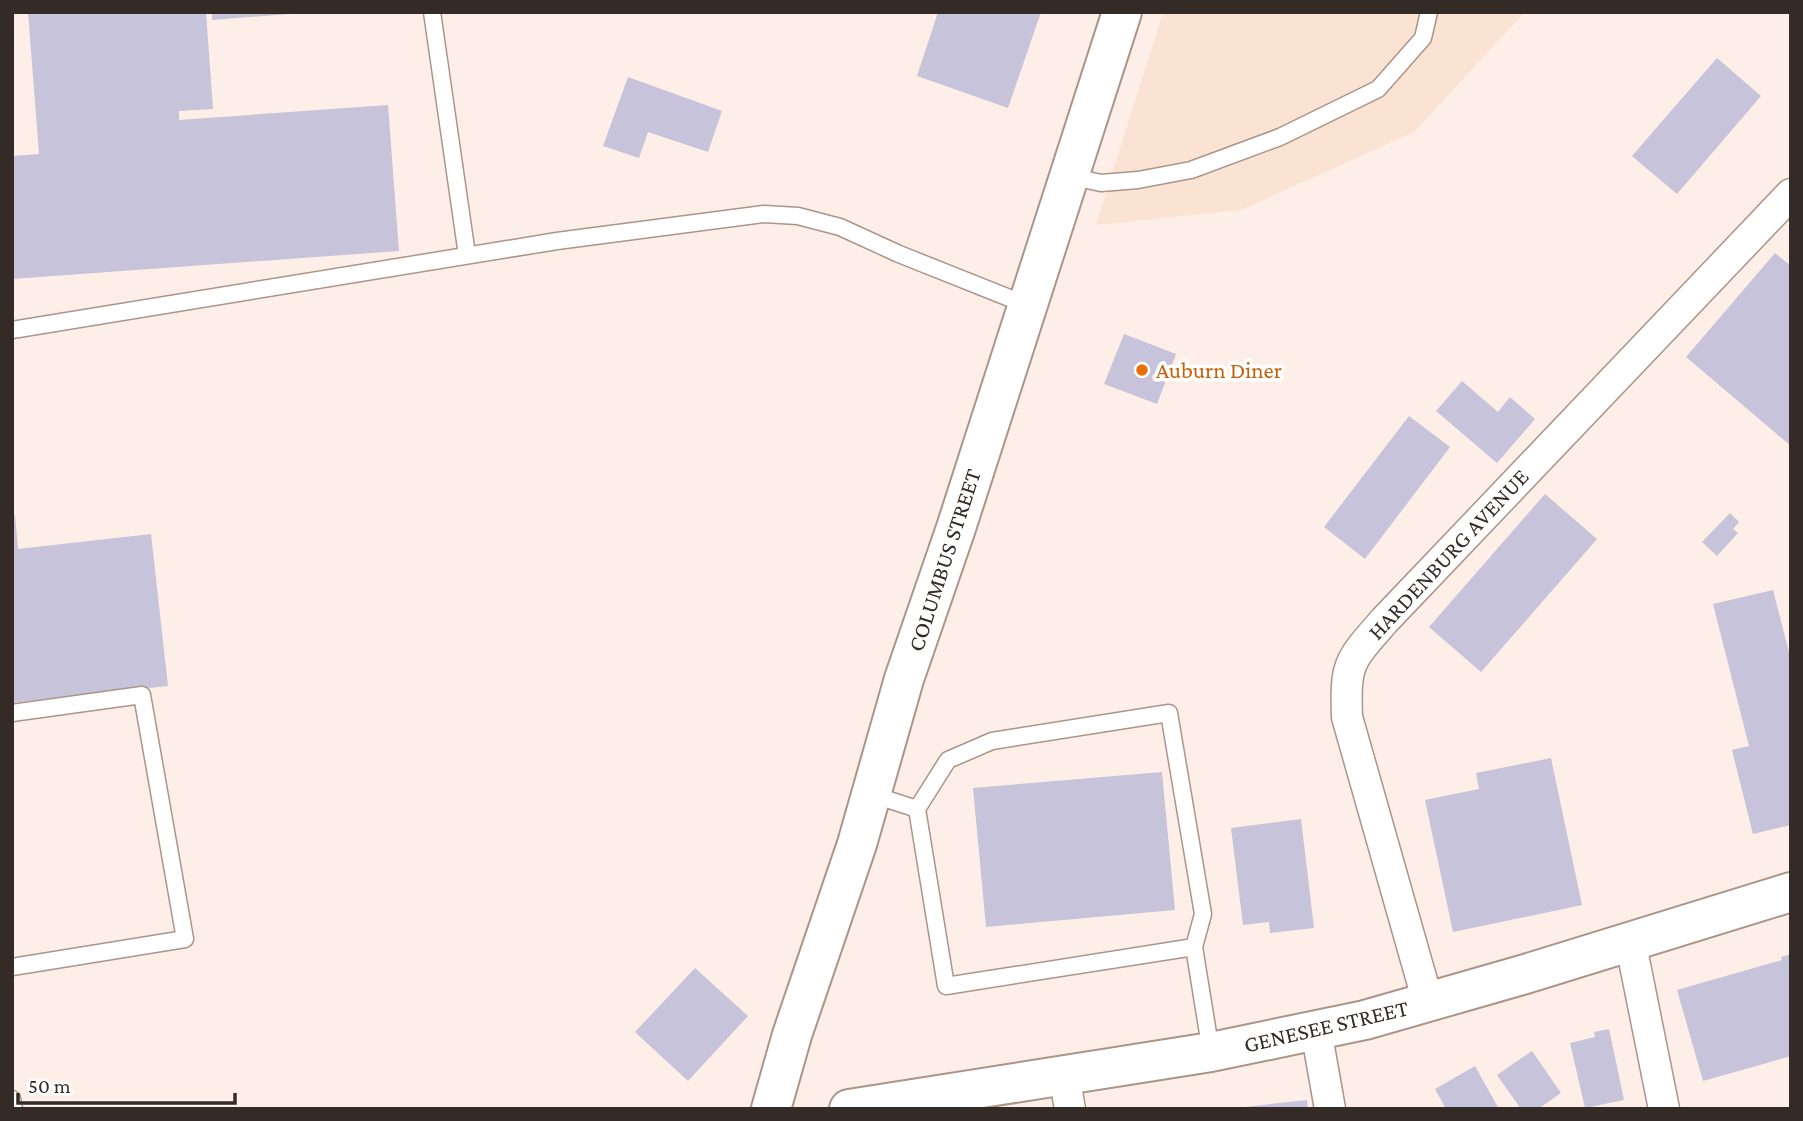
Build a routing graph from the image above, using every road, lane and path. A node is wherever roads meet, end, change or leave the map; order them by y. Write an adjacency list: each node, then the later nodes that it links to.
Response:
1 (432, 12): 6 (lane)
2 (1122, 12): 4 (street, COLUMBUS STREET)
3 (1429, 12): 4 (lane)
4 (1069, 176): 7 (street, COLUMBUS STREET)
5 (1785, 211): 16 (street, HARDENBURG AVENUE)
6 (467, 255): 7 (lane); 8 (lane)
7 (1027, 305): 10 (street, COLUMBUS STREET)
8 (12, 330)
9 (12, 713): 15 (lane)
10 (871, 794): 11 (lane); 22 (street, COLUMBUS STREET)
11 (917, 809): 14 (lane); 14 (lane)
12 (1791, 892): 13 (street, GENESEE STREET)
13 (1630, 940): 16 (street, GENESEE STREET); 25 (street)
14 (1194, 947): 18 (lane)
15 (12, 967)
16 (1428, 1002): 17 (street, GENESEE STREET)
17 (1316, 1030): 18 (street, GENESEE STREET); 24 (street)
18 (1211, 1052): 19 (street, GENESEE STREET)
19 (1067, 1092): 23 (street, GENESEE STREET)
20 (12, 1099): 21 (lane)
21 (14, 1109)
22 (771, 1109)
23 (849, 1109)
24 (1330, 1109)
25 (1664, 1109)

